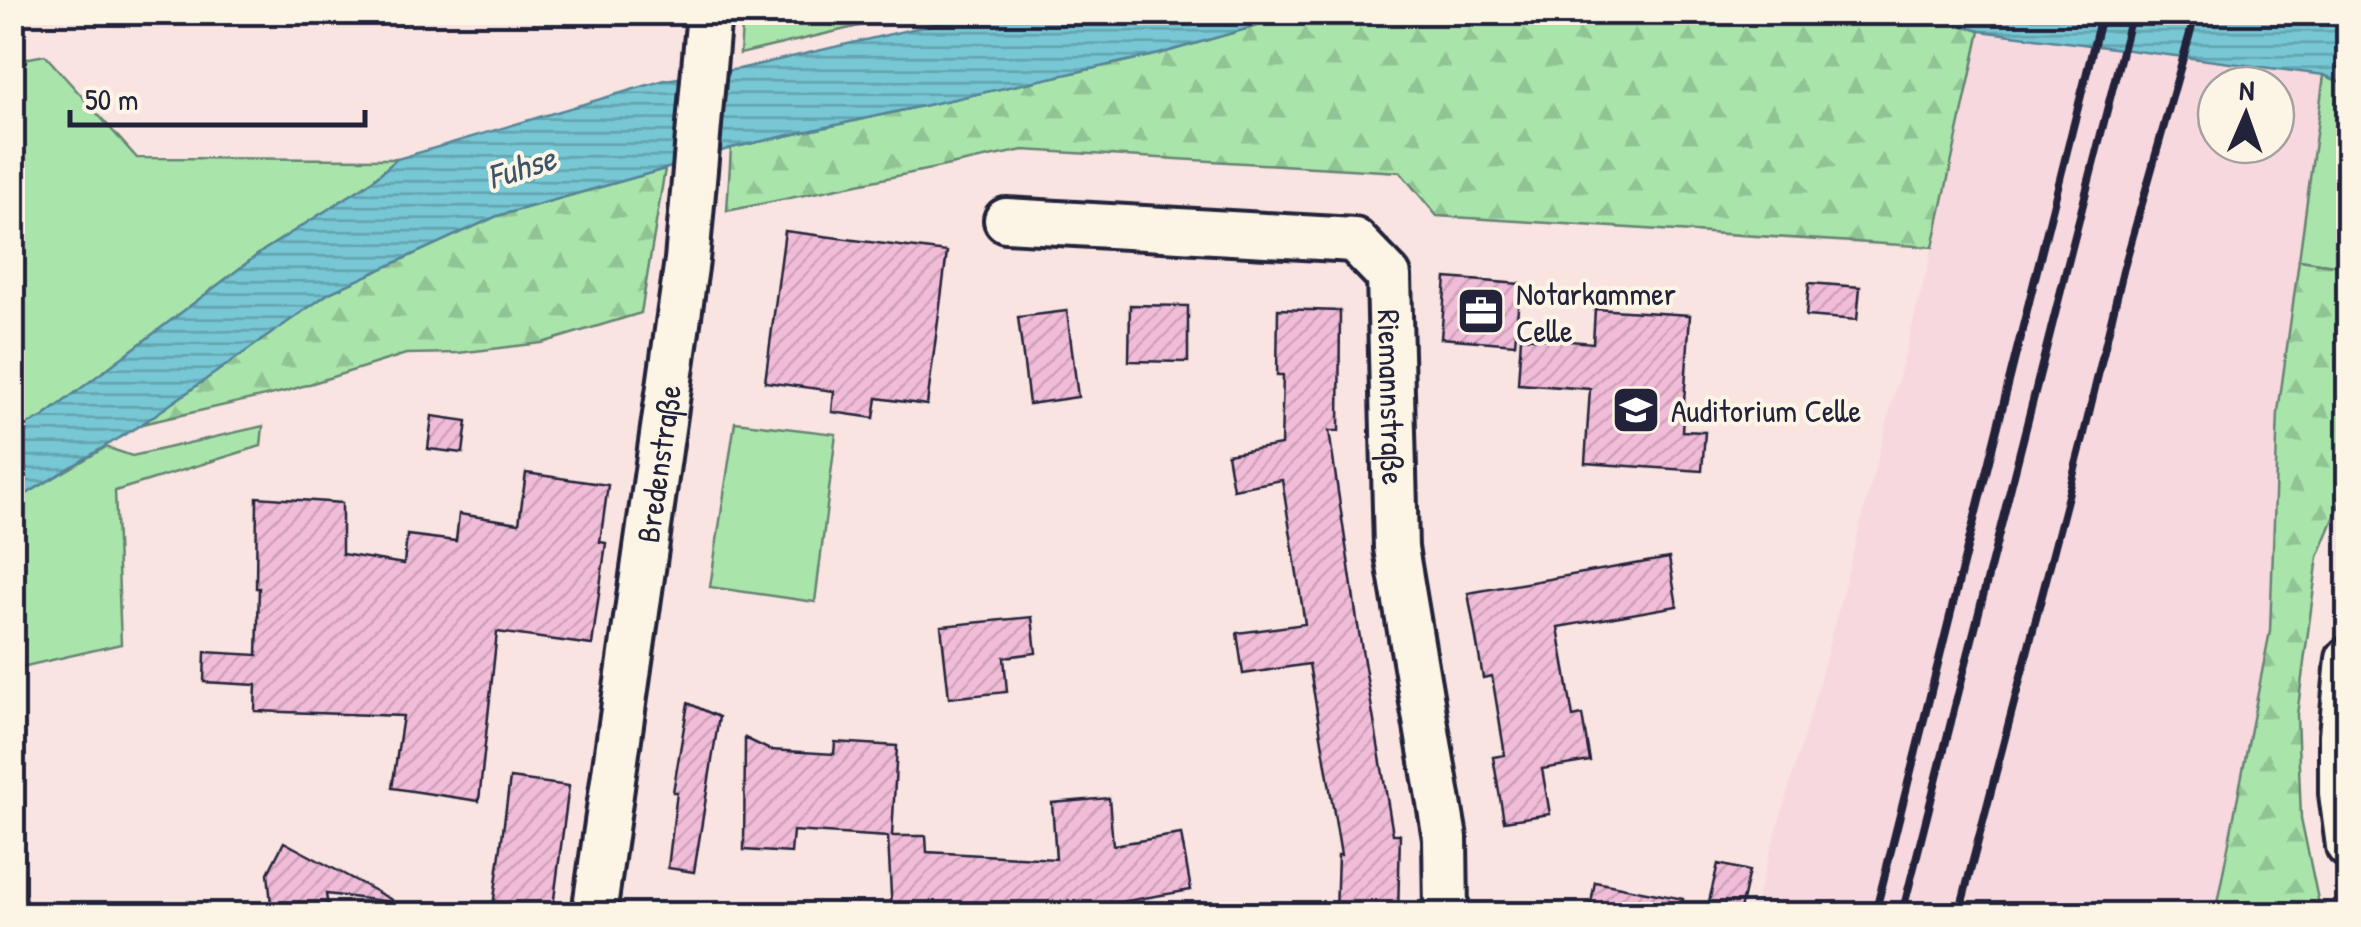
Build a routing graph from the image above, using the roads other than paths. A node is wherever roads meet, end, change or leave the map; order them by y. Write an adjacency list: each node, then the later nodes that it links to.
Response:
1 (709, 12): 5 (street, Bredenstraße)
2 (1006, 220): 6 (street, Riemannstraße)
3 (2348, 659): 4 (street)
4 (2348, 846)
5 (594, 914)
6 (1446, 914)

